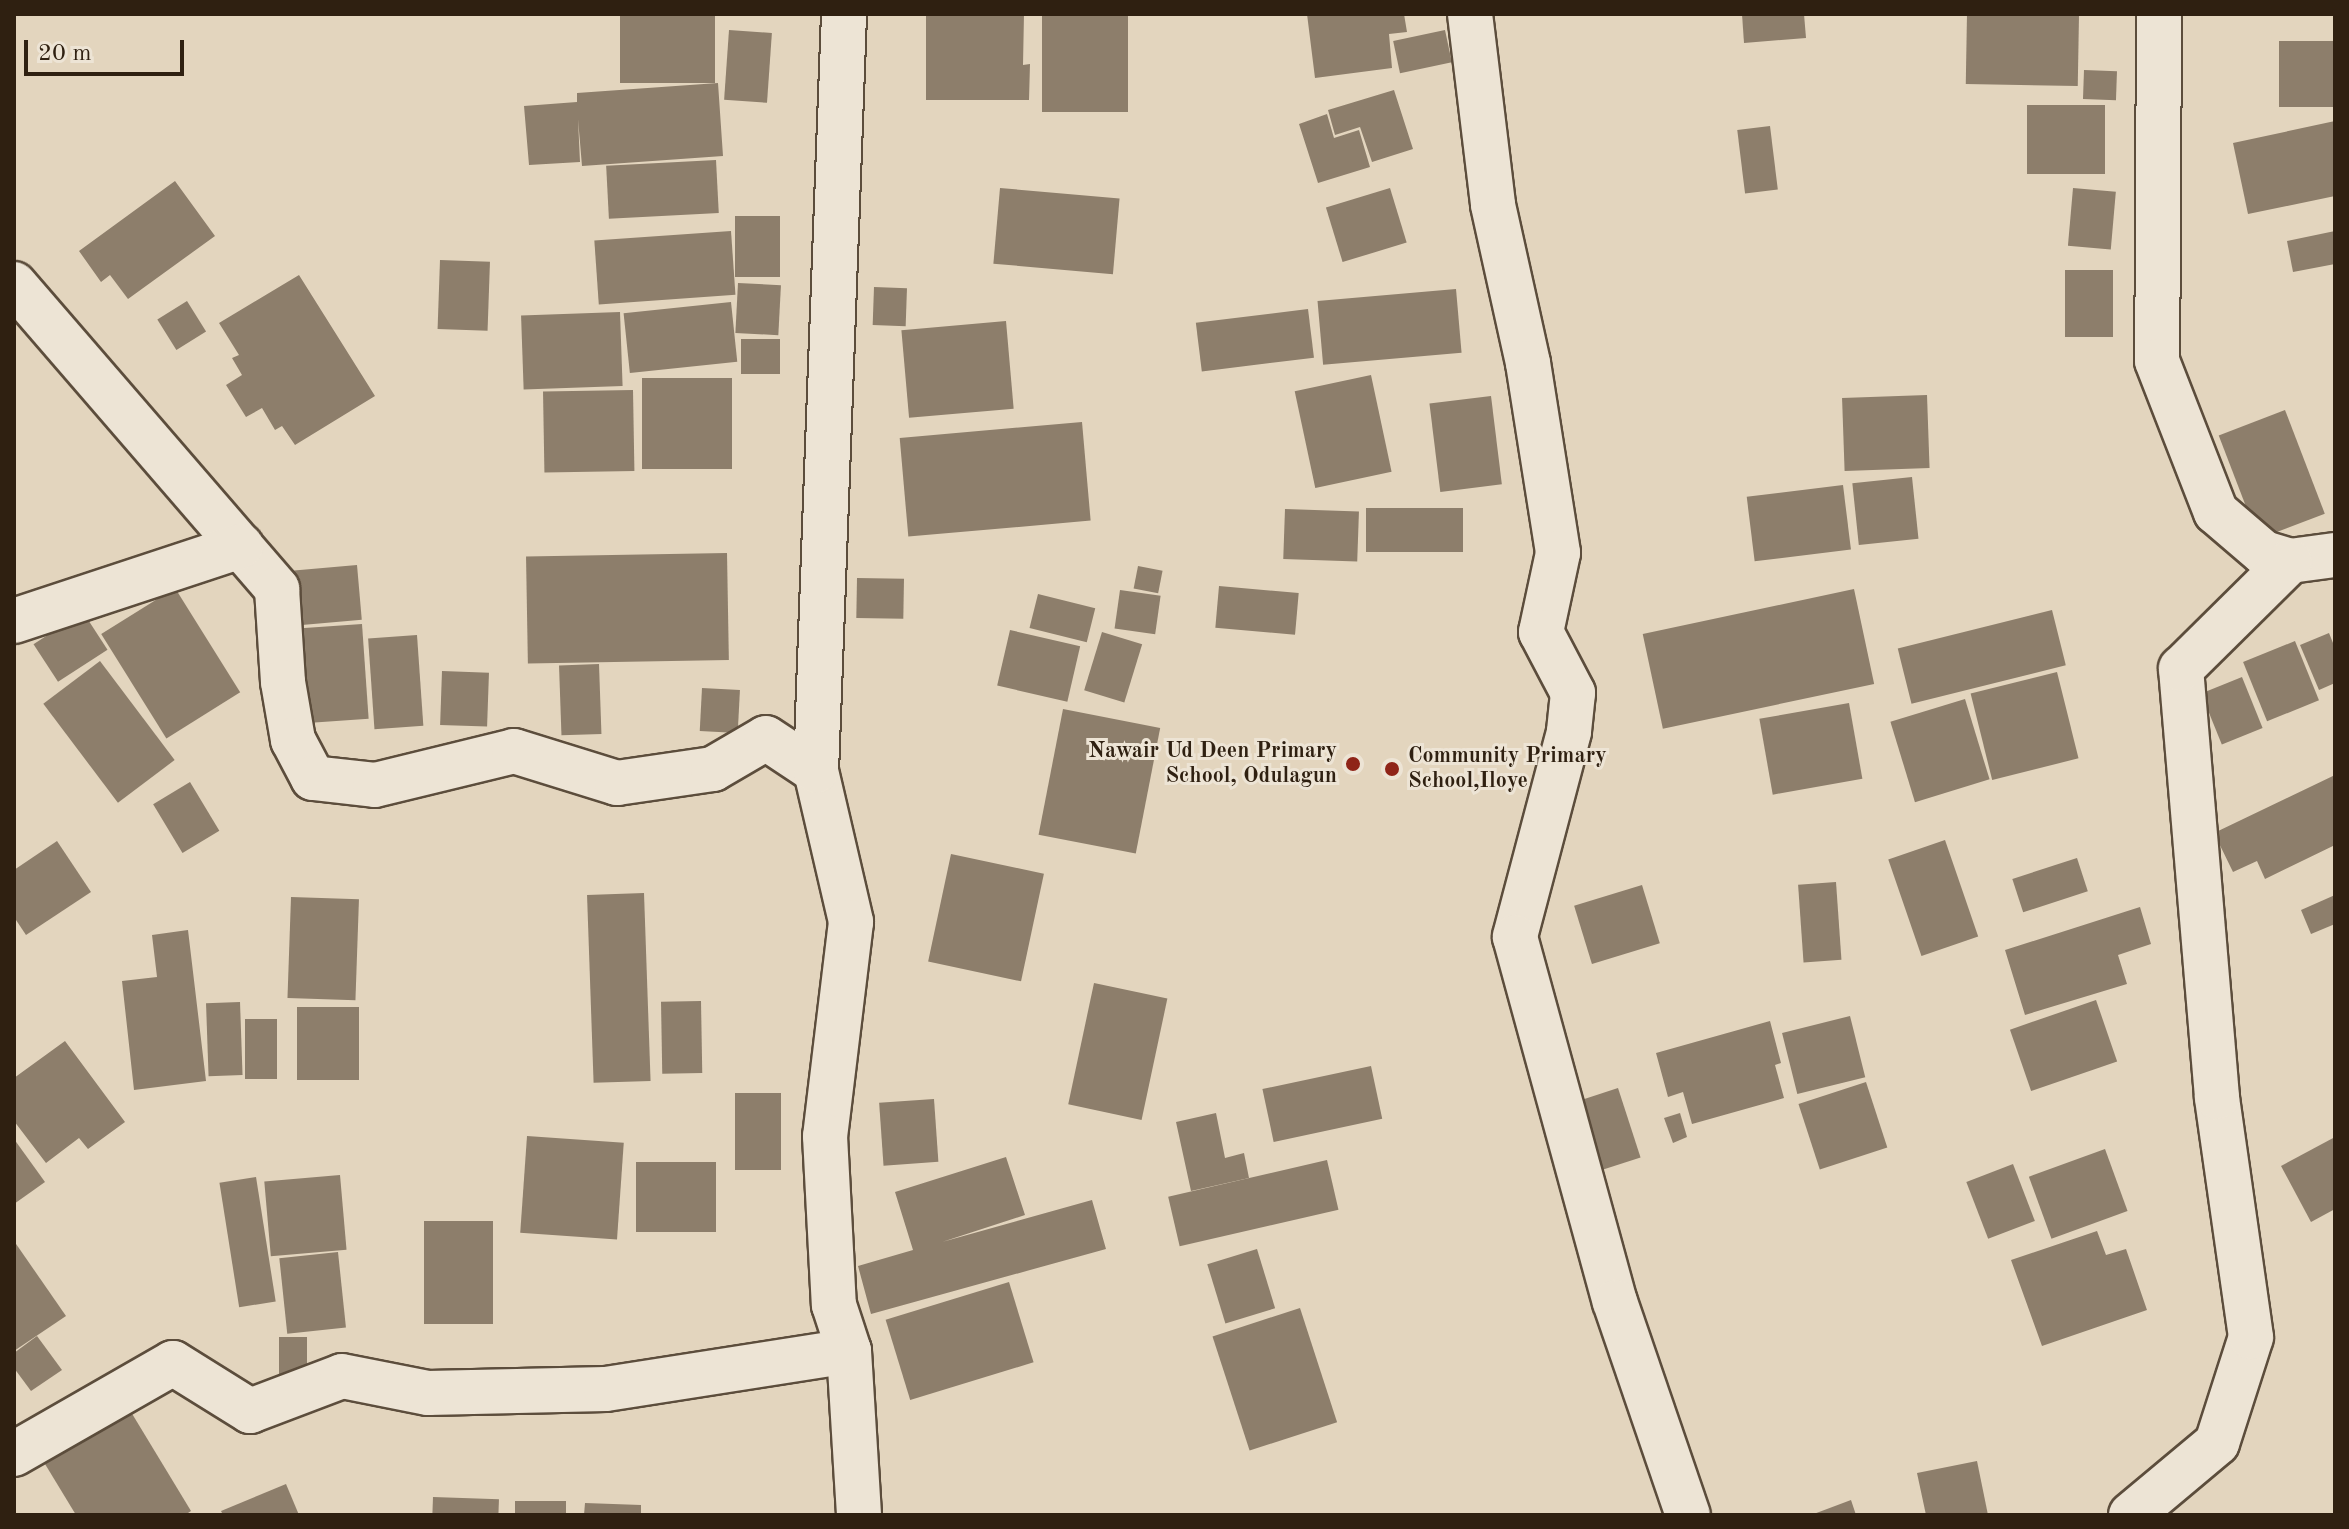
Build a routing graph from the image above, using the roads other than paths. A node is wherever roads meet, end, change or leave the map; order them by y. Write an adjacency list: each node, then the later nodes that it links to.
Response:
1 (844, 14): 9 (street)
2 (1470, 14): 13 (street)
3 (2159, 14): 7 (street)
4 (14, 284): 5 (street)
5 (241, 546): 8 (street); 9 (street)
6 (2335, 555): 7 (street)
7 (2290, 561): 14 (street)
8 (14, 621)
9 (816, 771): 10 (street)
10 (849, 1351): 11 (street); 12 (street)
11 (14, 1454)
12 (859, 1515)
13 (1688, 1515)
14 (2131, 1515)

